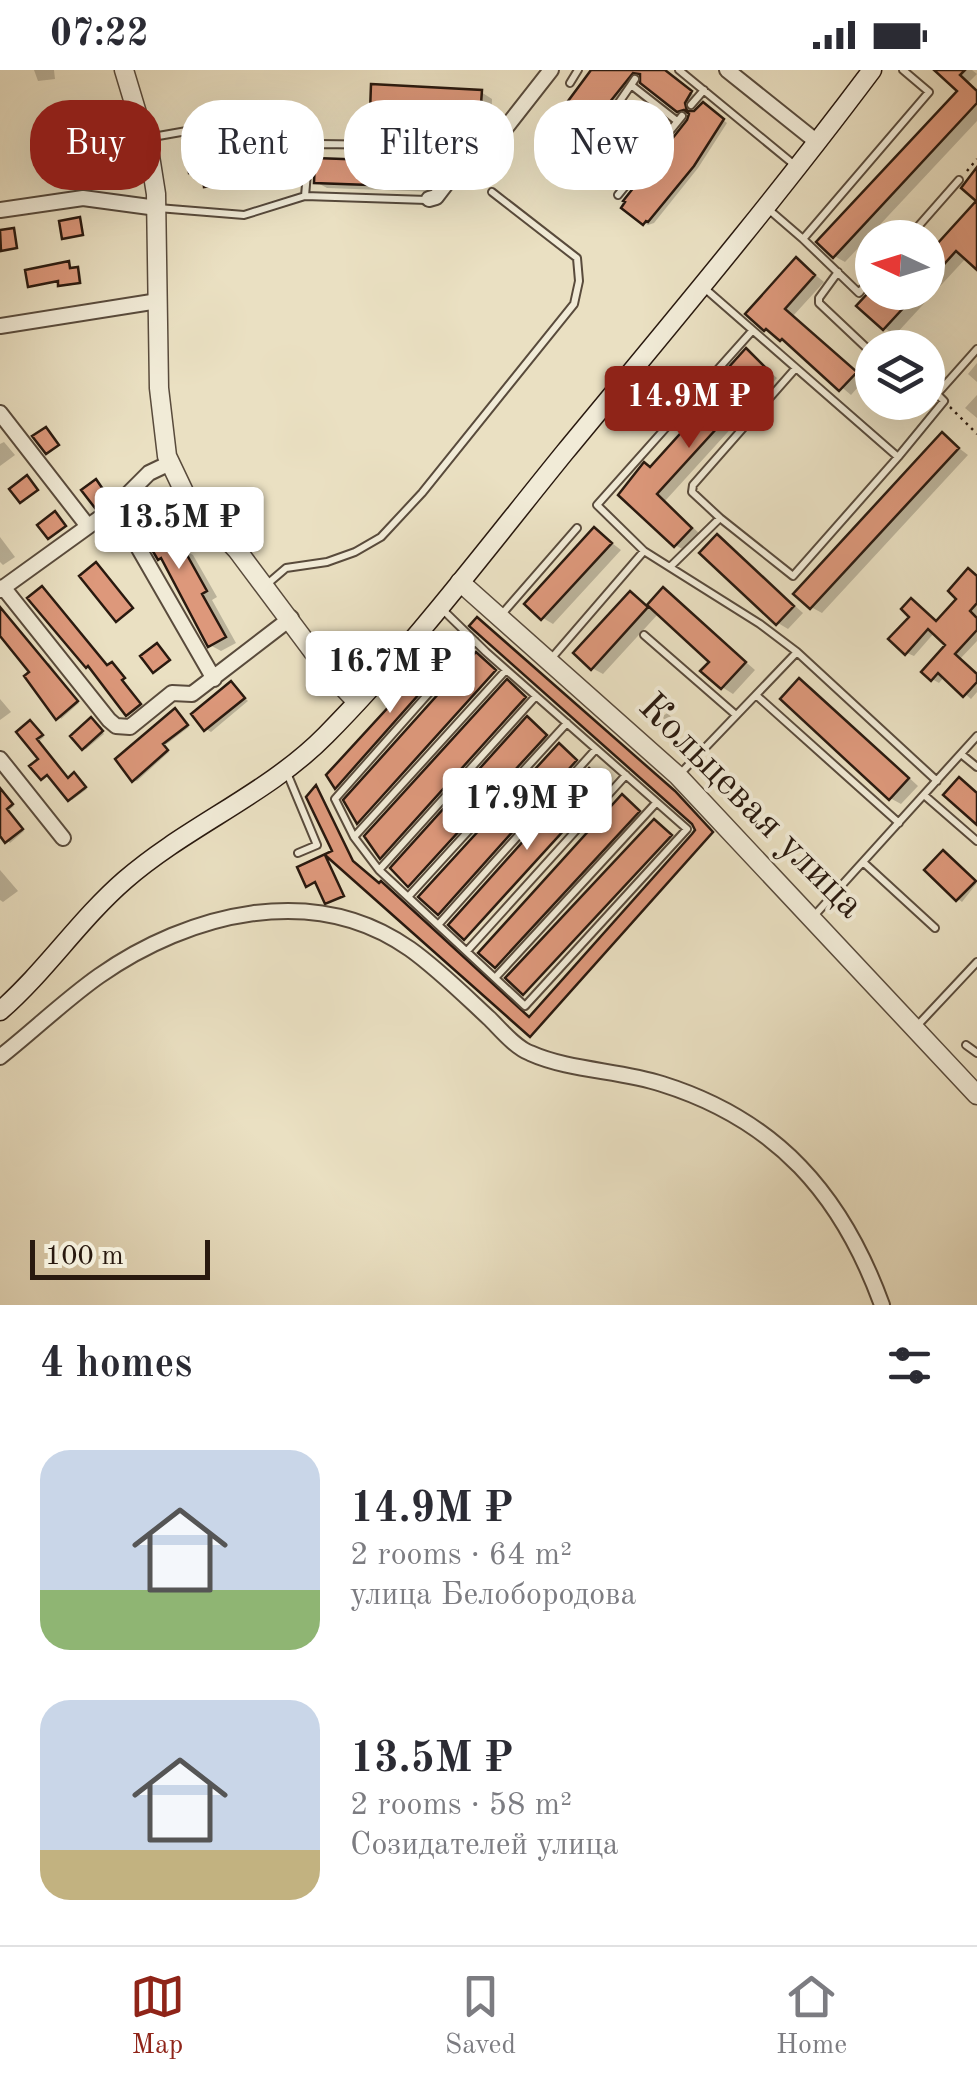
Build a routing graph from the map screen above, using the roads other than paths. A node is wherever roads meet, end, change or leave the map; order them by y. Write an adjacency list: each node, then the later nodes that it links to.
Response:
1 (124, 70): 10 (street)
2 (551, 70): 14 (street)
3 (578, 70): 8 (lane)
4 (678, 70): 9 (lane)
5 (727, 70): 15 (street)
6 (872, 70): 15 (street)
7 (903, 70): 30 (lane)
8 (570, 82)
9 (704, 90): 13 (lane); 17 (lane)
10 (133, 100)
11 (621, 100): 12 (lane)
12 (656, 100)
13 (691, 105)
14 (514, 117)
15 (817, 142): 17 (street)
16 (344, 144): 24 (lane)
17 (798, 168): 27 (street)
18 (960, 180): 29 (lane)
19 (154, 190): 26 (street)
20 (441, 190): 25 (street)
21 (622, 190): 23 (lane)
22 (492, 192): 52 (lane)
23 (618, 195)
24 (305, 196): 25 (lane); 26 (lane)
25 (430, 199)
26 (157, 208): 28 (street); 34 (street)
27 (766, 208): 30 (lane); 32 (street)
28 (0, 210)
29 (924, 220)
30 (803, 238): 31 (lane)
31 (838, 272): 33 (lane); 37 (lane)
32 (701, 286): 36 (lane); 51 (street)
33 (855, 289)
34 (158, 300): 35 (street); 44 (street)
35 (0, 326)
36 (752, 331): 39 (lane); 49 (lane)
37 (855, 337)
38 (977, 348): 40 (lane)
39 (795, 369): 43 (lane); 46 (lane)
40 (945, 385)
41 (0, 412): 47 (street)
42 (929, 420): 43 (lane)
43 (898, 457): 46 (lane)
44 (170, 462): 45 (street); 52 (street)
45 (115, 507): 47 (street); 62 (street)
46 (720, 518): 50 (lane)
47 (86, 525): 53 (street)
48 (577, 528): 55 (lane)
49 (644, 551): 50 (lane); 60 (lane)
50 (671, 566): 59 (lane)
51 (460, 582): 54 (street); 55 (street, Кольцевая улица)
52 (264, 587): 56 (street)
53 (2, 588): 62 (street)
54 (440, 607): 58 (lane); 65 (street)
55 (500, 617): 60 (street, Кольцевая улица)
56 (291, 618): 62 (street); 65 (street)
57 (644, 635): 66 (lane)
58 (475, 641): 61 (lane); 80 (lane)
59 (797, 652): 63 (lane); 76 (lane)
60 (549, 661): 75 (street, Кольцевая улица)
61 (506, 670): 64 (lane); 80 (lane)
62 (214, 680)
63 (756, 695): 66 (lane); 79 (lane)
64 (536, 696): 67 (lane); 85 (lane)
65 (356, 702): 73 (street)
66 (736, 716): 75 (lane)
67 (567, 723): 69 (lane); 86 (lane)
68 (977, 736): 70 (lane)
69 (596, 749): 74 (lane); 88 (lane)
70 (961, 754): 72 (lane); 76 (lane)
71 (0, 759): 81 (street)
72 (977, 767)
73 (286, 770): 83 (lane); 93 (street)
74 (626, 775): 78 (lane); 90 (lane)
75 (678, 776): 87 (street, Кольцевая улица)
76 (937, 780): 77 (lane)
77 (924, 795): 79 (lane); 82 (lane)
78 (656, 802): 92 (lane); 92 (lane)
79 (899, 823): 84 (lane)
80 (354, 836): 85 (lane)
81 (64, 838)
82 (977, 842)
83 (298, 853)
84 (863, 862): 87 (lane); 89 (lane)
85 (379, 870): 86 (lane)
86 (408, 897): 88 (lane)
87 (812, 918): 94 (street, Кольцевая улица)
88 (438, 924): 90 (lane)
89 (935, 928)
90 (467, 951): 92 (lane)
91 (977, 962): 94 (lane)
92 (494, 978)
93 (0, 1011)
94 (916, 1028): 98 (street, Кольцевая улица)
95 (966, 1044): 96 (lane)
96 (977, 1053)
97 (0, 1058): 99 (street)
98 (977, 1095)
99 (882, 1305)

